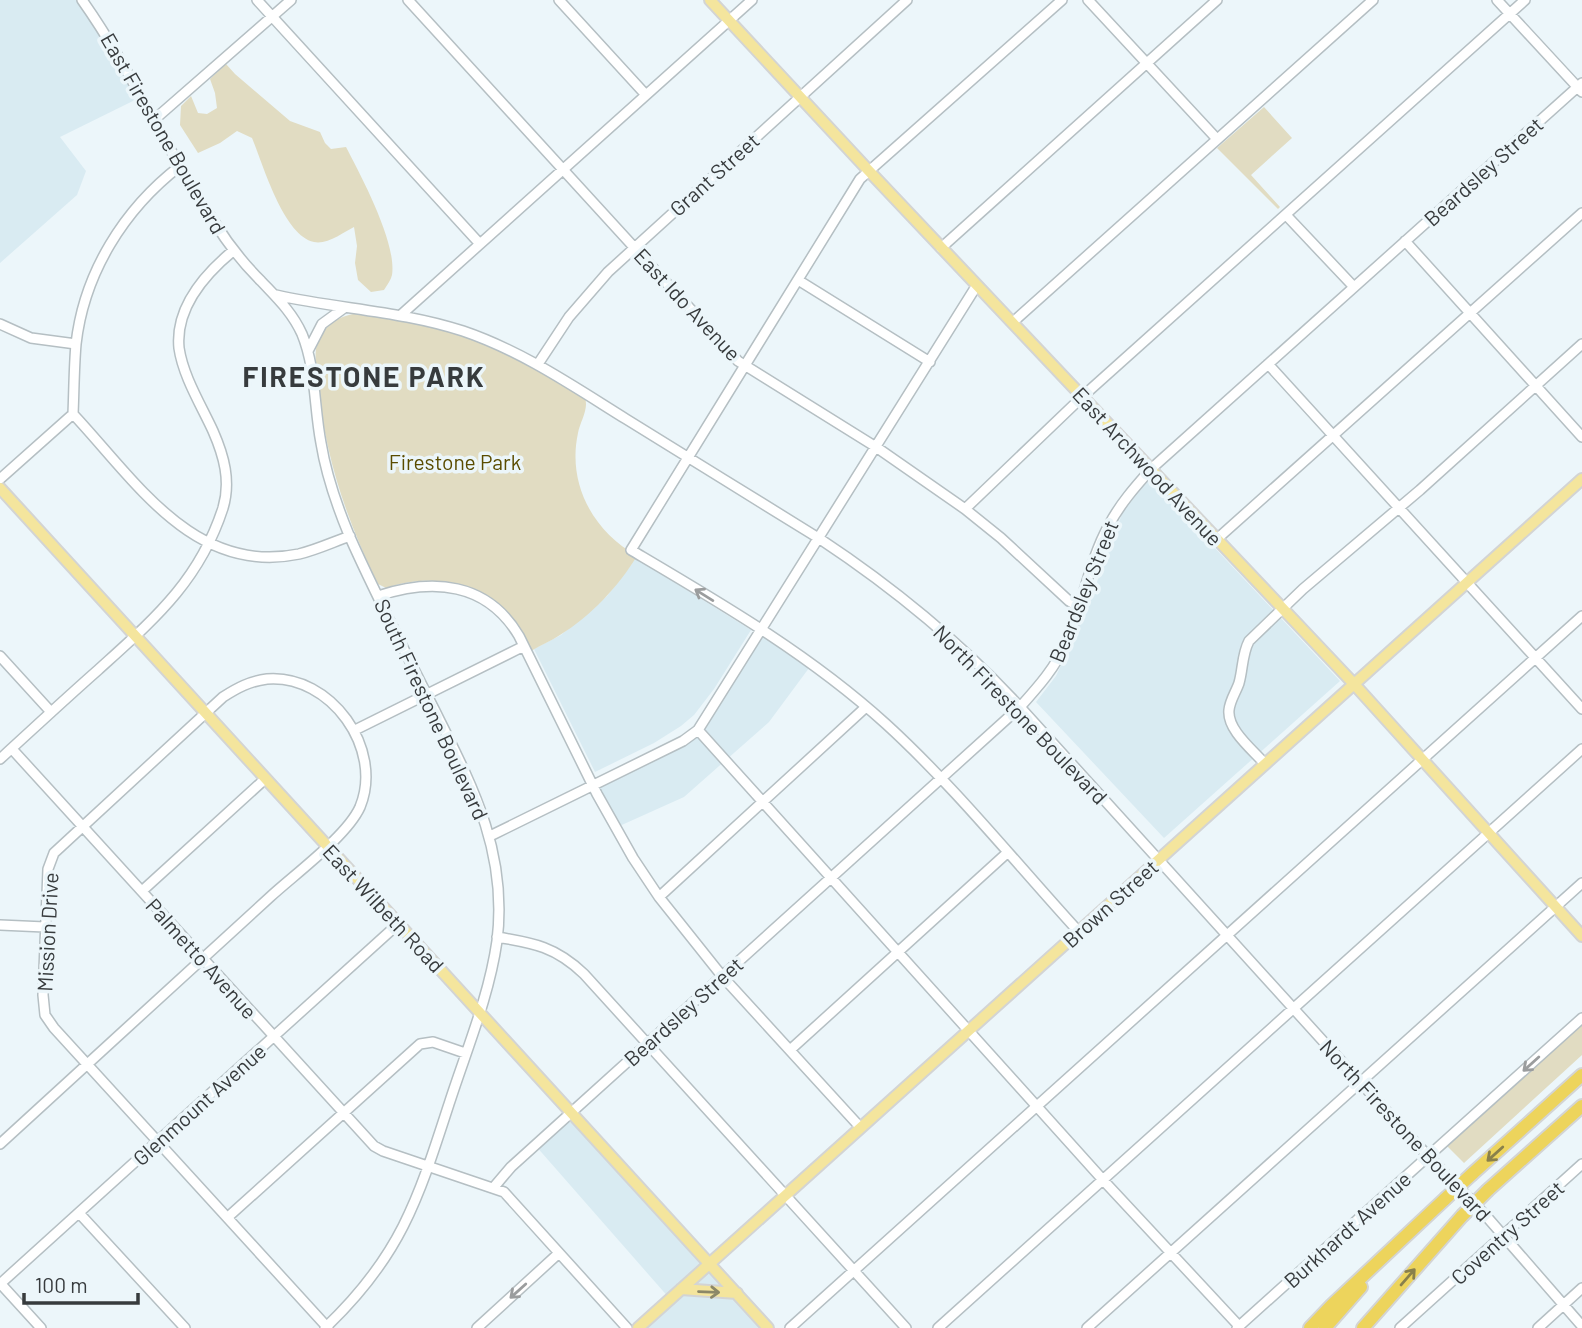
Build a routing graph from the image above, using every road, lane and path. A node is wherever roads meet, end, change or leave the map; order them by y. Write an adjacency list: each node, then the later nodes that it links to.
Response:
1 (82, 0): 22 (street, East Firestone Boulevard)
2 (257, 0): 16 (street)
3 (290, 0): 16 (street)
4 (408, 0): 25 (street, East Ido Avenue)
5 (559, 0): 20 (street)
6 (710, 0): 17 (main road, East Archwood Avenue)
7 (752, 0): 17 (street)
8 (907, 0): 21 (street, Grant Street)
9 (1062, 0): 26 (street)
10 (1088, 0): 18 (street)
11 (1217, 0): 18 (street)
12 (1373, 0): 23 (street)
13 (1497, 0): 15 (street)
14 (1525, 0): 15 (street)
15 (1510, 14): 19 (street); 28 (street)
16 (272, 16): 22 (street); 30 (street)
17 (729, 20): 20 (street); 21 (main road, East Archwood Avenue)
18 (1146, 63): 23 (street); 32 (street)
19 (1580, 88): 29 (street, Beardsley Street)
20 (646, 95): 25 (street)
21 (800, 96): 26 (main road, East Archwood Avenue); 31 (street, Grant Street)
22 (155, 119): 24 (street, East Firestone Boulevard)
23 (1217, 139): 41 (street)
24 (180, 166): 33 (street, East Firestone Boulevard); 43 (street)
25 (564, 170): 30 (street); 31 (street, East Ido Avenue)
26 (869, 171): 32 (main road, East Archwood Avenue); 34 (street)
27 (1582, 213): 39 (street)
28 (1286, 215): 36 (street); 51 (street)
29 (1405, 241): 36 (street, Beardsley Street); 39 (street)
30 (480, 244): 40 (street)
31 (634, 247): 47 (street, Grant Street); 49 (street, East Ido Avenue)
32 (941, 247): 35 (main road, East Archwood Avenue)
33 (234, 250): 37 (street, East Firestone Boulevard); 66 (street)
34 (798, 280): 46 (street); 49 (street)
35 (977, 285): 41 (main road, East Archwood Avenue); 46 (street)
36 (1353, 287): 48 (street, Beardsley Street)
37 (276, 295): 38 (street, North Firestone Boulevard); 45 (street, South Firestone Boulevard)
38 (344, 307): 40 (street, North Firestone Boulevard); 45 (street)
39 (1470, 313): 50 (street); 53 (street)
40 (402, 314): 47 (street, North Firestone Boulevard)
41 (1013, 322): 51 (main road, East Archwood Avenue)
42 (0, 324): 43 (street)
43 (76, 344): 52 (street)
44 (1582, 344): 50 (street)
45 (308, 351): 63 (street, South Firestone Boulevard)
46 (930, 362): 55 (street)
47 (538, 364): 56 (street, North Firestone Boulevard)
48 (1268, 364): 53 (street); 57 (street, Beardsley Street)
49 (745, 365): 55 (street, East Ido Avenue); 56 (street)
50 (1536, 386): 54 (street); 62 (street)
51 (1082, 397): 57 (main road, East Archwood Avenue); 61 (street)
52 (73, 414): 58 (street); 66 (street)
53 (1334, 436): 62 (street); 65 (street)
54 (1582, 437)
55 (876, 447): 61 (street, East Ido Avenue); 64 (street)
56 (688, 458): 64 (street, North Firestone Boulevard); 72 (street, one-way to 56)
57 (1151, 469): 65 (main road, East Archwood Avenue); 69 (street, Beardsley Street)
58 (0, 479)
59 (1582, 479): 67 (main road, Brown Street)
60 (0, 488): 73 (main road, East Wilbeth Road)
61 (965, 509): 69 (street, East Ido Avenue)
62 (1398, 509): 67 (street); 70 (street)
63 (350, 536): 66 (street); 68 (street, South Firestone Boulevard)
64 (820, 539): 72 (street); 80 (street, North Firestone Boulevard)
65 (1217, 539): 70 (main road, East Archwood Avenue)
66 (208, 544): 73 (street)
67 (1466, 584): 76 (street); 77 (main road, Brown Street)
68 (378, 596): 74 (street); 78 (street, South Firestone Boulevard)
69 (1079, 607): 80 (street, Beardsley Street)
70 (1282, 608): 77 (main road, East Archwood Avenue); 90 (street)
71 (1582, 616): 76 (street)
72 (763, 630): 79 (street); 85 (street)
73 (134, 637): 82 (street); 83 (main road, East Wilbeth Road)
74 (524, 646): 78 (street); 93 (street)
75 (0, 656): 82 (street)
76 (1535, 658): 81 (street); 89 (street)
77 (1354, 684): 89 (main road, East Archwood Avenue); 90 (main road, Brown Street)
78 (427, 694): 84 (street); 97 (street, South Firestone Boulevard)
79 (866, 707): 91 (street); 94 (street)
80 (1020, 707): 91 (street, Beardsley Street); 100 (street, North Firestone Boulevard)
81 (1582, 709)
82 (51, 712): 86 (street)
83 (205, 714): 84 (street, Mission Drive); 92 (main road, East Wilbeth Road); 95 (street, Mission Drive)
84 (355, 730): 98 (street)
85 (698, 730): 93 (street); 94 (street)
86 (12, 749): 88 (street); 95 (street, Palmetto Avenue)
87 (1582, 749): 96 (street)
88 (0, 759)
89 (1422, 759): 96 (main road, East Archwood Avenue); 110 (street)
90 (1265, 764): 100 (main road, Brown Street)
91 (940, 778): 99 (street); 101 (street, Beardsley Street)
92 (265, 779): 98 (main road, East Wilbeth Road); 103 (street)
93 (592, 785): 97 (street); 104 (street)
94 (763, 803): 101 (street); 104 (street)
95 (81, 827): 103 (street, Palmetto Avenue); 108 (street, Mission Drive)
96 (1488, 833): 105 (main road, East Archwood Avenue); 116 (street)
97 (490, 835): 112 (street, South Firestone Boulevard)
98 (327, 846): 106 (main road, East Wilbeth Road); 114 (street)
99 (1007, 853): 109 (street); 113 (street)
100 (1159, 859): 109 (main road, Brown Street); 110 (street, North Firestone Boulevard)
101 (831, 877): 113 (street); 115 (street, Beardsley Street)
102 (1582, 883): 105 (street)
103 (142, 891): 114 (street, Palmetto Avenue)
104 (659, 897): 115 (street)
105 (1555, 907): 111 (main road, East Archwood Avenue); 126 (street)
106 (398, 924): 117 (main road, East Wilbeth Road); 120 (street, Glenmount Avenue)
107 (0, 925): 108 (street)
108 (45, 927): 124 (street, Mission Drive)
109 (1078, 931): 119 (main road, Brown Street)
110 (1227, 935): 116 (street, North Firestone Boulevard); 128 (street)
111 (1582, 936)
112 (497, 937): 117 (street, South Firestone Boulevard); 121 (street)
113 (898, 952): 119 (street); 122 (street)
114 (203, 959): 120 (street, Palmetto Avenue); 124 (street)
115 (722, 976): 121 (street, Beardsley Street); 122 (street)
116 (1294, 1008): 126 (street, North Firestone Boulevard); 137 (street)
117 (480, 1012): 123 (street, South Firestone Boulevard); 129 (main road, East Wilbeth Road)
118 (1582, 1018): 134 (street, Burkhardt Avenue, one-way to 134)
119 (969, 1030): 128 (street); 131 (main road, Brown Street)
120 (273, 1035): 130 (street, Palmetto Avenue); 132 (street, Glenmount Avenue)
121 (647, 1044): 129 (street, Beardsley Street); 139 (street)
122 (790, 1050): 131 (street)
123 (465, 1053): 130 (street); 136 (street, South Firestone Boulevard)
124 (87, 1064): 132 (street, Mission Drive); 133 (street)
125 (1582, 1075): 142 (highway, one-way to 142, bridge)
126 (1362, 1083): 134 (street, North Firestone Boulevard); 144 (street)
127 (1582, 1106): 168 (highway, one-way to 127, bridge)
128 (1037, 1107): 137 (street); 147 (street)
129 (571, 1112): 138 (street, Beardsley Street); 146 (main road, East Wilbeth Road)
130 (343, 1113): 136 (street, Palmetto Avenue); 141 (street)
131 (860, 1127): 139 (main road, Brown Street)
132 (158, 1141): 140 (street, Glenmount Avenue); 141 (street, Mission Drive)
133 (0, 1144)
134 (1428, 1156): 143 (street, North Firestone Boulevard); 154 (street, Burkhardt Avenue)
135 (1582, 1164): 143 (street, Coventry Street)
136 (429, 1167): 138 (street, Palmetto Avenue); 157 (street, South Firestone Boulevard)
137 (1102, 1180): 144 (street); 164 (street)
138 (494, 1187): 145 (street, Palmetto Avenue)
139 (785, 1195): 146 (main road, Brown Street); 147 (street)
140 (79, 1213): 148 (street, Glenmount Avenue); 156 (street)
141 (228, 1217): 157 (street, Mission Drive)
142 (1407, 1234): 166 (highway); 167 (highway)
143 (1501, 1236): 152 (street, North Firestone Boulevard); 169 (street, Coventry Street)
144 (1171, 1253): 154 (street); 165 (street)
145 (559, 1254): 158 (street, one-way to 158); 159 (street, Palmetto Avenue)
146 (710, 1263): 150 (main road, Brown Street); 151 (main road, East Wilbeth Road)
147 (854, 1270): 162 (street); 163 (street)
148 (0, 1284): 155 (street)
149 (1582, 1288): 152 (street)
150 (681, 1289): 151 (main road, one-way to 151); 160 (main road, Brown Street)
151 (737, 1293): 161 (main road, East Wilbeth Road)
152 (1563, 1306): 153 (street, North Firestone Boulevard); 170 (street)
153 (1582, 1326)
154 (1238, 1327)
155 (41, 1328)
156 (185, 1328)
157 (327, 1328)
158 (477, 1328)
159 (627, 1328)
160 (638, 1328)
161 (768, 1328)
162 (790, 1328)
163 (906, 1328)
164 (938, 1328)
165 (1087, 1328)
166 (1310, 1328)
167 (1325, 1328)
168 (1363, 1328)
169 (1400, 1328)
170 (1538, 1328)

